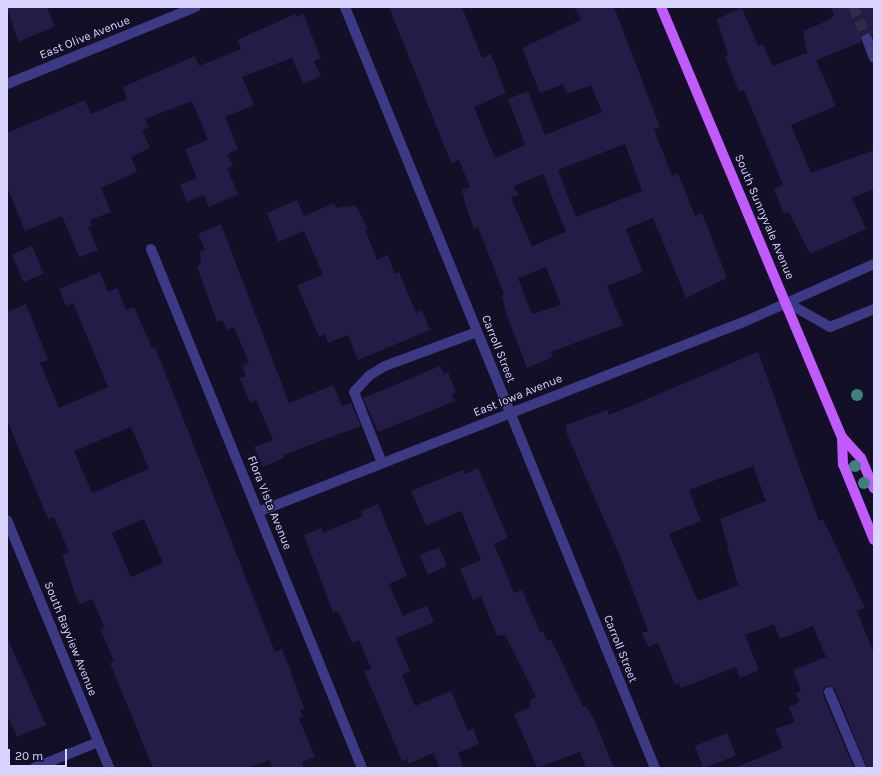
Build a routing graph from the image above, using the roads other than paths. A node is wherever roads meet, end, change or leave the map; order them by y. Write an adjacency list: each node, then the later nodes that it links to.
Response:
1 (196, 7): 6 (street, East Olive Avenue)
2 (345, 7): 11 (street, Carroll Street)
3 (661, 7): 9 (main road, South Sunnyvale Avenue)
4 (866, 39): 5 (street)
5 (874, 58)
6 (7, 84)
7 (151, 249): 17 (street, Flora Vista Avenue)
8 (874, 264): 9 (street, East Iowa Avenue)
9 (786, 302): 10 (street); 12 (street, East Iowa Avenue); 13 (main road, South Sunnyvale Avenue)
10 (874, 309)
11 (477, 332): 12 (street, Carroll Street); 14 (street)
12 (510, 413): 14 (street, East Iowa Avenue); 25 (street, Carroll Street)
13 (842, 437): 15 (main road, South Sunnyvale Avenue); 19 (main road, South Sunnyvale Avenue)
14 (382, 463): 17 (street, East Iowa Avenue)
15 (870, 470): 16 (main road, South Sunnyvale Avenue)
16 (874, 488)
17 (258, 512): 24 (street, Flora Vista Avenue)
18 (7, 520): 21 (street, South Bayview Avenue)
19 (874, 540)
20 (828, 692): 26 (street)
21 (98, 742): 22 (street); 23 (street, South Bayview Avenue)
22 (34, 768)
23 (109, 768)
24 (362, 768)
25 (655, 768)
26 (861, 768)

